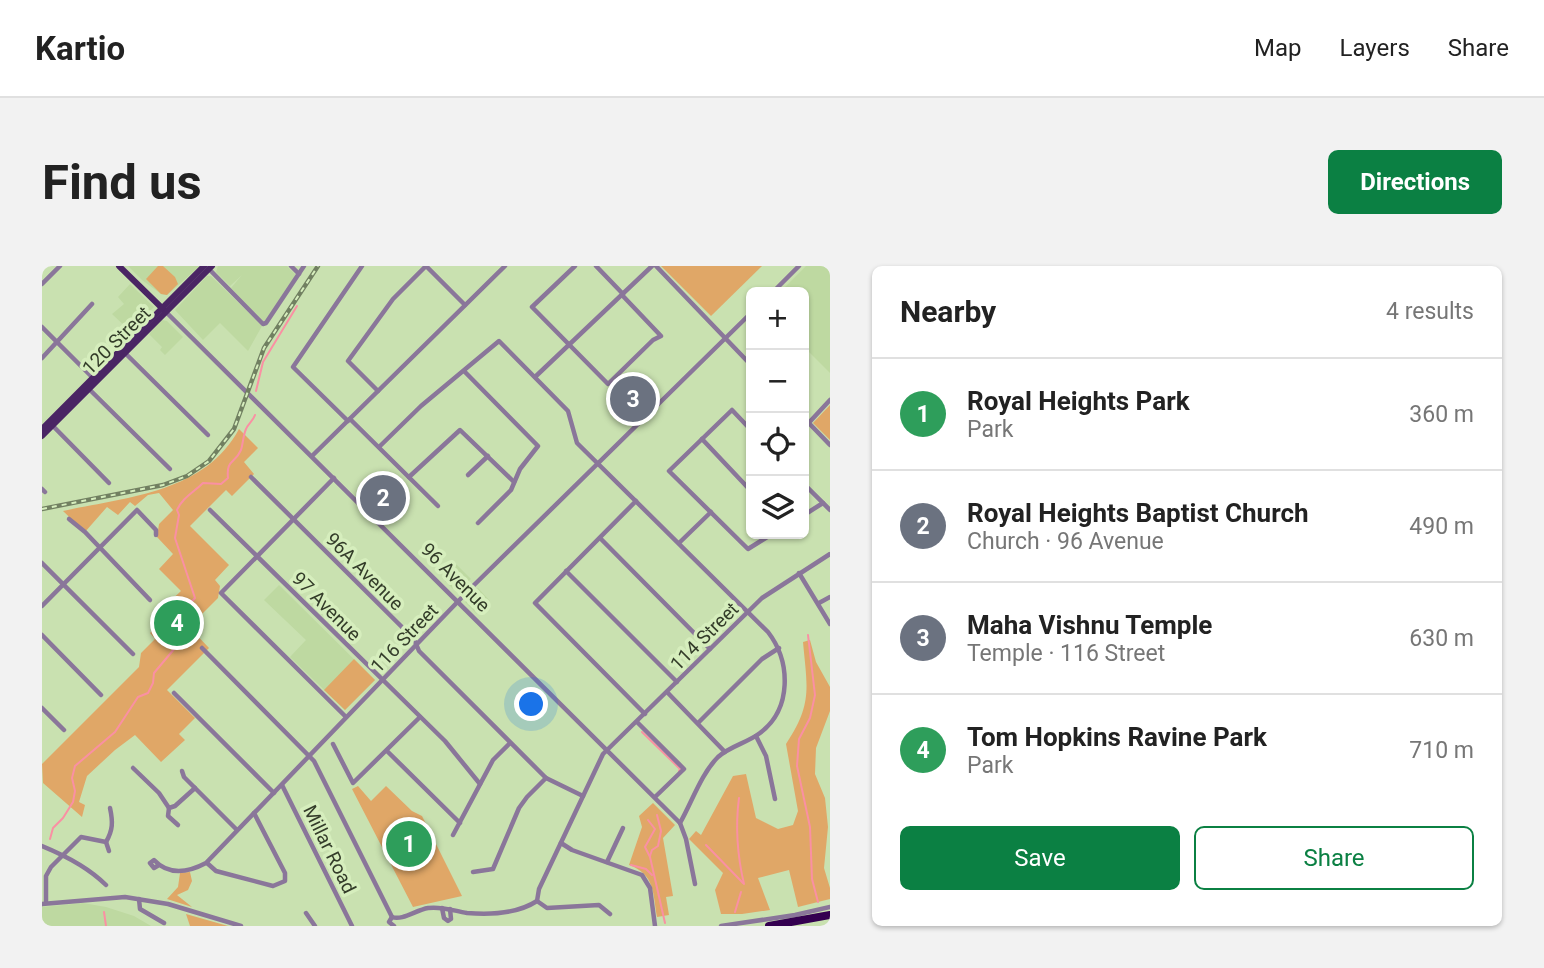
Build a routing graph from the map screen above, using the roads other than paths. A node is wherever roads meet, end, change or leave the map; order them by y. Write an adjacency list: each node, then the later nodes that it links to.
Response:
1 (120, 266): 19 (main road, 96 Avenue)
2 (290, 266): 13 (street)
3 (304, 266): 13 (street)
4 (362, 266): 36 (street)
5 (426, 266): 18 (street); 34 (street)
6 (505, 266): 18 (street)
7 (575, 266): 24 (street)
8 (596, 266): 16 (street)
9 (654, 266): 16 (street); 22 (street)
10 (799, 266): 15 (street)
11 (56, 267): 14 (street)
12 (208, 267): 13 (street); 19 (main road, 120 Street)
13 (299, 274)
14 (42, 284)
15 (778, 287)
16 (622, 294): 24 (street); 27 (street)
17 (92, 304): 23 (street)
18 (465, 305): 34 (street)
19 (164, 310): 25 (main road, 120 Street); 46 (street, 96 Avenue)
20 (746, 318): 22 (street, 116 Street)
21 (42, 327): 23 (street)
22 (726, 338): 29 (street); 48 (street, 116 Street)
23 (57, 342): 28 (street); 31 (street)
24 (569, 344): 27 (street); 32 (street)
25 (123, 350): 31 (main road, 120 Street); 33 (main road, 120 Street); 41 (street)
26 (630, 350): 27 (street)
27 (637, 356)
28 (42, 358)
29 (746, 360)
30 (464, 371): 32 (street); 45 (street); 54 (street)
31 (92, 377): 33 (main road, 120 Street)
32 (535, 377): 48 (street)
33 (87, 387): 37 (main road, 120 Street); 49 (street)
34 (378, 391): 36 (street)
35 (830, 400): 38 (street)
36 (349, 420): 45 (street); 46 (street)
37 (51, 424): 40 (main road, 120 Street); 42 (main road, 120 Street); 55 (street)
38 (809, 424): 44 (street)
39 (746, 425): 43 (street)
40 (42, 429)
41 (208, 435)
42 (42, 436)
43 (702, 439): 56 (street); 63 (street)
44 (830, 445)
45 (379, 447): 52 (street)
46 (312, 456): 53 (street, 96 Avenue)
47 (488, 456): 50 (street); 52 (street); 54 (street)
48 (598, 463): 58 (street); 81 (street, 116 Street)
49 (170, 469)
50 (468, 475)
51 (251, 477): 66 (street, 96A Avenue)
52 (409, 477): 60 (street)
53 (334, 478): 66 (street); 81 (street, 96 Avenue)
54 (514, 482): 67 (street)
55 (109, 483)
56 (746, 486)
57 (809, 489): 59 (street)
58 (636, 501): 69 (street); 71 (street)
59 (823, 503): 62 (street); 64 (street)
60 (438, 506)
61 (210, 510): 74 (street, 97 Avenue)
62 (830, 510)
63 (711, 512): 70 (street); 71 (street)
64 (809, 512)
65 (69, 519): 72 (street)
66 (293, 519): 74 (street); 87 (street, 96A Avenue)
67 (478, 523)
68 (156, 536): 72 (street)
69 (600, 538): 76 (street); 90 (street)
70 (764, 539)
71 (679, 543): 84 (street)
72 (99, 547): 78 (street); 80 (street)
73 (830, 554): 77 (street, 114 Street)
74 (257, 557): 92 (street, 97 Avenue); 99 (street)
75 (42, 563): 78 (street)
76 (566, 571): 93 (street); 98 (street)
77 (799, 573): 82 (street); 84 (street, 114 Street)
78 (63, 584): 83 (street); 91 (street)
79 (830, 597): 82 (street)
80 (150, 600)
81 (458, 602): 87 (street, 116 Street); 107 (street, 96 Avenue)
82 (819, 603): 85 (street)
83 (42, 606)
84 (748, 612): 89 (street); 90 (street, 114 Street)
85 (830, 624)
86 (42, 635): 96 (street)
87 (416, 644): 92 (street, 116 Street); 105 (street, 96A Avenue)
88 (202, 648): 110 (street)
89 (779, 648): 102 (street); 104 (street)
90 (710, 649): 93 (street, 114 Street)
91 (133, 654)
92 (382, 680): 99 (street, 116 Street); 100 (street, 97 Avenue)
93 (677, 682): 94 (street, 114 Street)
94 (667, 692): 98 (street, 114 Street); 102 (street)
95 (174, 693): 117 (street)
96 (101, 695)
97 (42, 708): 103 (street)
98 (645, 714): 101 (street, 114 Street)
99 (346, 717): 110 (street, 116 Street)
100 (420, 717): 108 (street); 114 (street, 97 Avenue)
101 (637, 722): 107 (street, 114 Street); 119 (street)
102 (698, 723): 109 (street)
103 (64, 730)
104 (756, 736): 109 (street); 120 (street)
105 (510, 743): 113 (street, 96A Avenue); 114 (street)
106 (333, 744): 108 (street)
107 (607, 750): 118 (street, 114 Street); 119 (street, 96 Avenue)
108 (387, 751): 124 (street)
109 (725, 752): 125 (street)
110 (309, 756): 115 (street, 116 Street); 149 (street)
111 (133, 768): 122 (street)
112 (182, 771): 116 (street)
113 (547, 778): 118 (street, 96A Avenue); 138 (street)
114 (480, 784): 124 (street)
115 (282, 785): 117 (street, 116 Street); 155 (street, Millar Road)
116 (195, 788): 122 (street); 128 (street)
117 (274, 793): 123 (street, 116 Street)
118 (583, 796): 131 (street, 114 Street)
119 (655, 797): 125 (street, 96 Avenue)
120 (775, 799)
121 (110, 808): 130 (street)
122 (169, 808): 126 (street)
123 (254, 813): 128 (street, 116 Street); 136 (street)
124 (460, 823): 129 (street)
125 (680, 823): 139 (street)
126 (178, 825)
127 (623, 828): 135 (street)
128 (237, 830): 136 (street, 116 Street)
129 (453, 835)
130 (106, 842): 133 (street); 134 (street)
131 (561, 843): 135 (street); 142 (street, 114 Street)
132 (42, 846): 134 (street)
133 (109, 851)
134 (64, 856): 140 (street); 143 (street)
135 (607, 862): 157 (street)
136 (206, 863): 137 (street)
137 (159, 865)
138 (473, 873)
139 (695, 884)
140 (106, 885)
141 (139, 899): 143 (street); 152 (street); 153 (street)
142 (537, 901): 146 (street); 148 (street)
143 (44, 904)
144 (830, 907): 158 (street)
145 (443, 908): 146 (street); 146 (street); 151 (street)
146 (450, 909)
147 (306, 913): 154 (street)
148 (610, 914)
149 (392, 917): 151 (street); 156 (street)
150 (830, 917): 159 (highway); 160 (highway)
151 (398, 919): 156 (street)
152 (164, 923)
153 (242, 926)
154 (315, 926)
155 (352, 926)
156 (395, 926)
157 (655, 926)
158 (721, 926)
159 (769, 926)
160 (798, 926)

